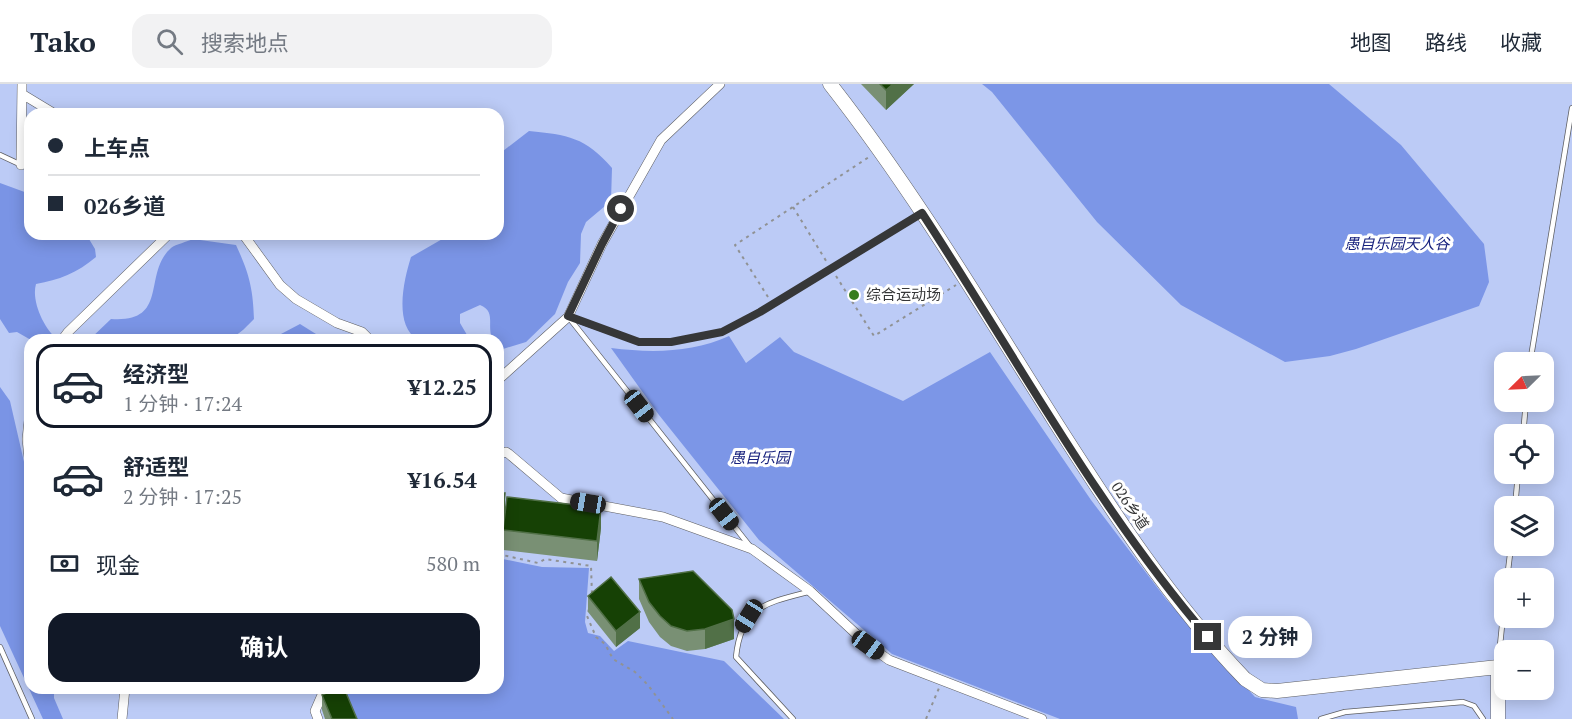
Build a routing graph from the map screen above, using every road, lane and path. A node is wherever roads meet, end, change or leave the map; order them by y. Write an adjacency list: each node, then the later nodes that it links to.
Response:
1 (22, 84): 4 (street)
2 (720, 84): 18 (street)
3 (830, 84): 8 (street, 026乡道)
4 (22, 94): 5 (street); 7 (street)
5 (45, 108)
6 (1572, 108): 21 (lane)
7 (24, 143)
8 (881, 149): 11 (path); 12 (street, 026乡道)
9 (0, 155): 10 (lane)
10 (24, 167)
11 (793, 207): 15 (path); 17 (path)
12 (922, 213): 15 (lane); 16 (street, 026乡道)
13 (163, 240): 19 (street)
14 (247, 240): 20 (street)
15 (831, 269): 16 (path); 17 (lane)
16 (966, 279): 31 (street, 026乡道)
17 (772, 305): 18 (lane)
18 (568, 316): 22 (street); 24 (lane)
19 (66, 334)
20 (364, 334)
21 (1532, 352)
22 (504, 375)
23 (504, 453): 24 (street)
24 (752, 549): 26 (street)
25 (504, 555): 27 (path)
26 (810, 591): 32 (street); 41 (lane)
27 (592, 596)
28 (590, 606): 40 (path)
29 (0, 647): 37 (lane)
30 (1494, 667): 31 (street, 026乡道)
31 (1471, 670): 33 (street)
32 (942, 680): 42 (path); 43 (street)
33 (1494, 687)
34 (124, 694): 38 (street)
35 (322, 694): 39 (street)
36 (1498, 700): 46 (street)
37 (32, 719)
38 (122, 719)
39 (318, 719)
40 (674, 719)
41 (793, 719)
42 (926, 719)
43 (1042, 719)
44 (1321, 719): 45 (lane)
45 (1483, 719)
46 (1498, 719)

